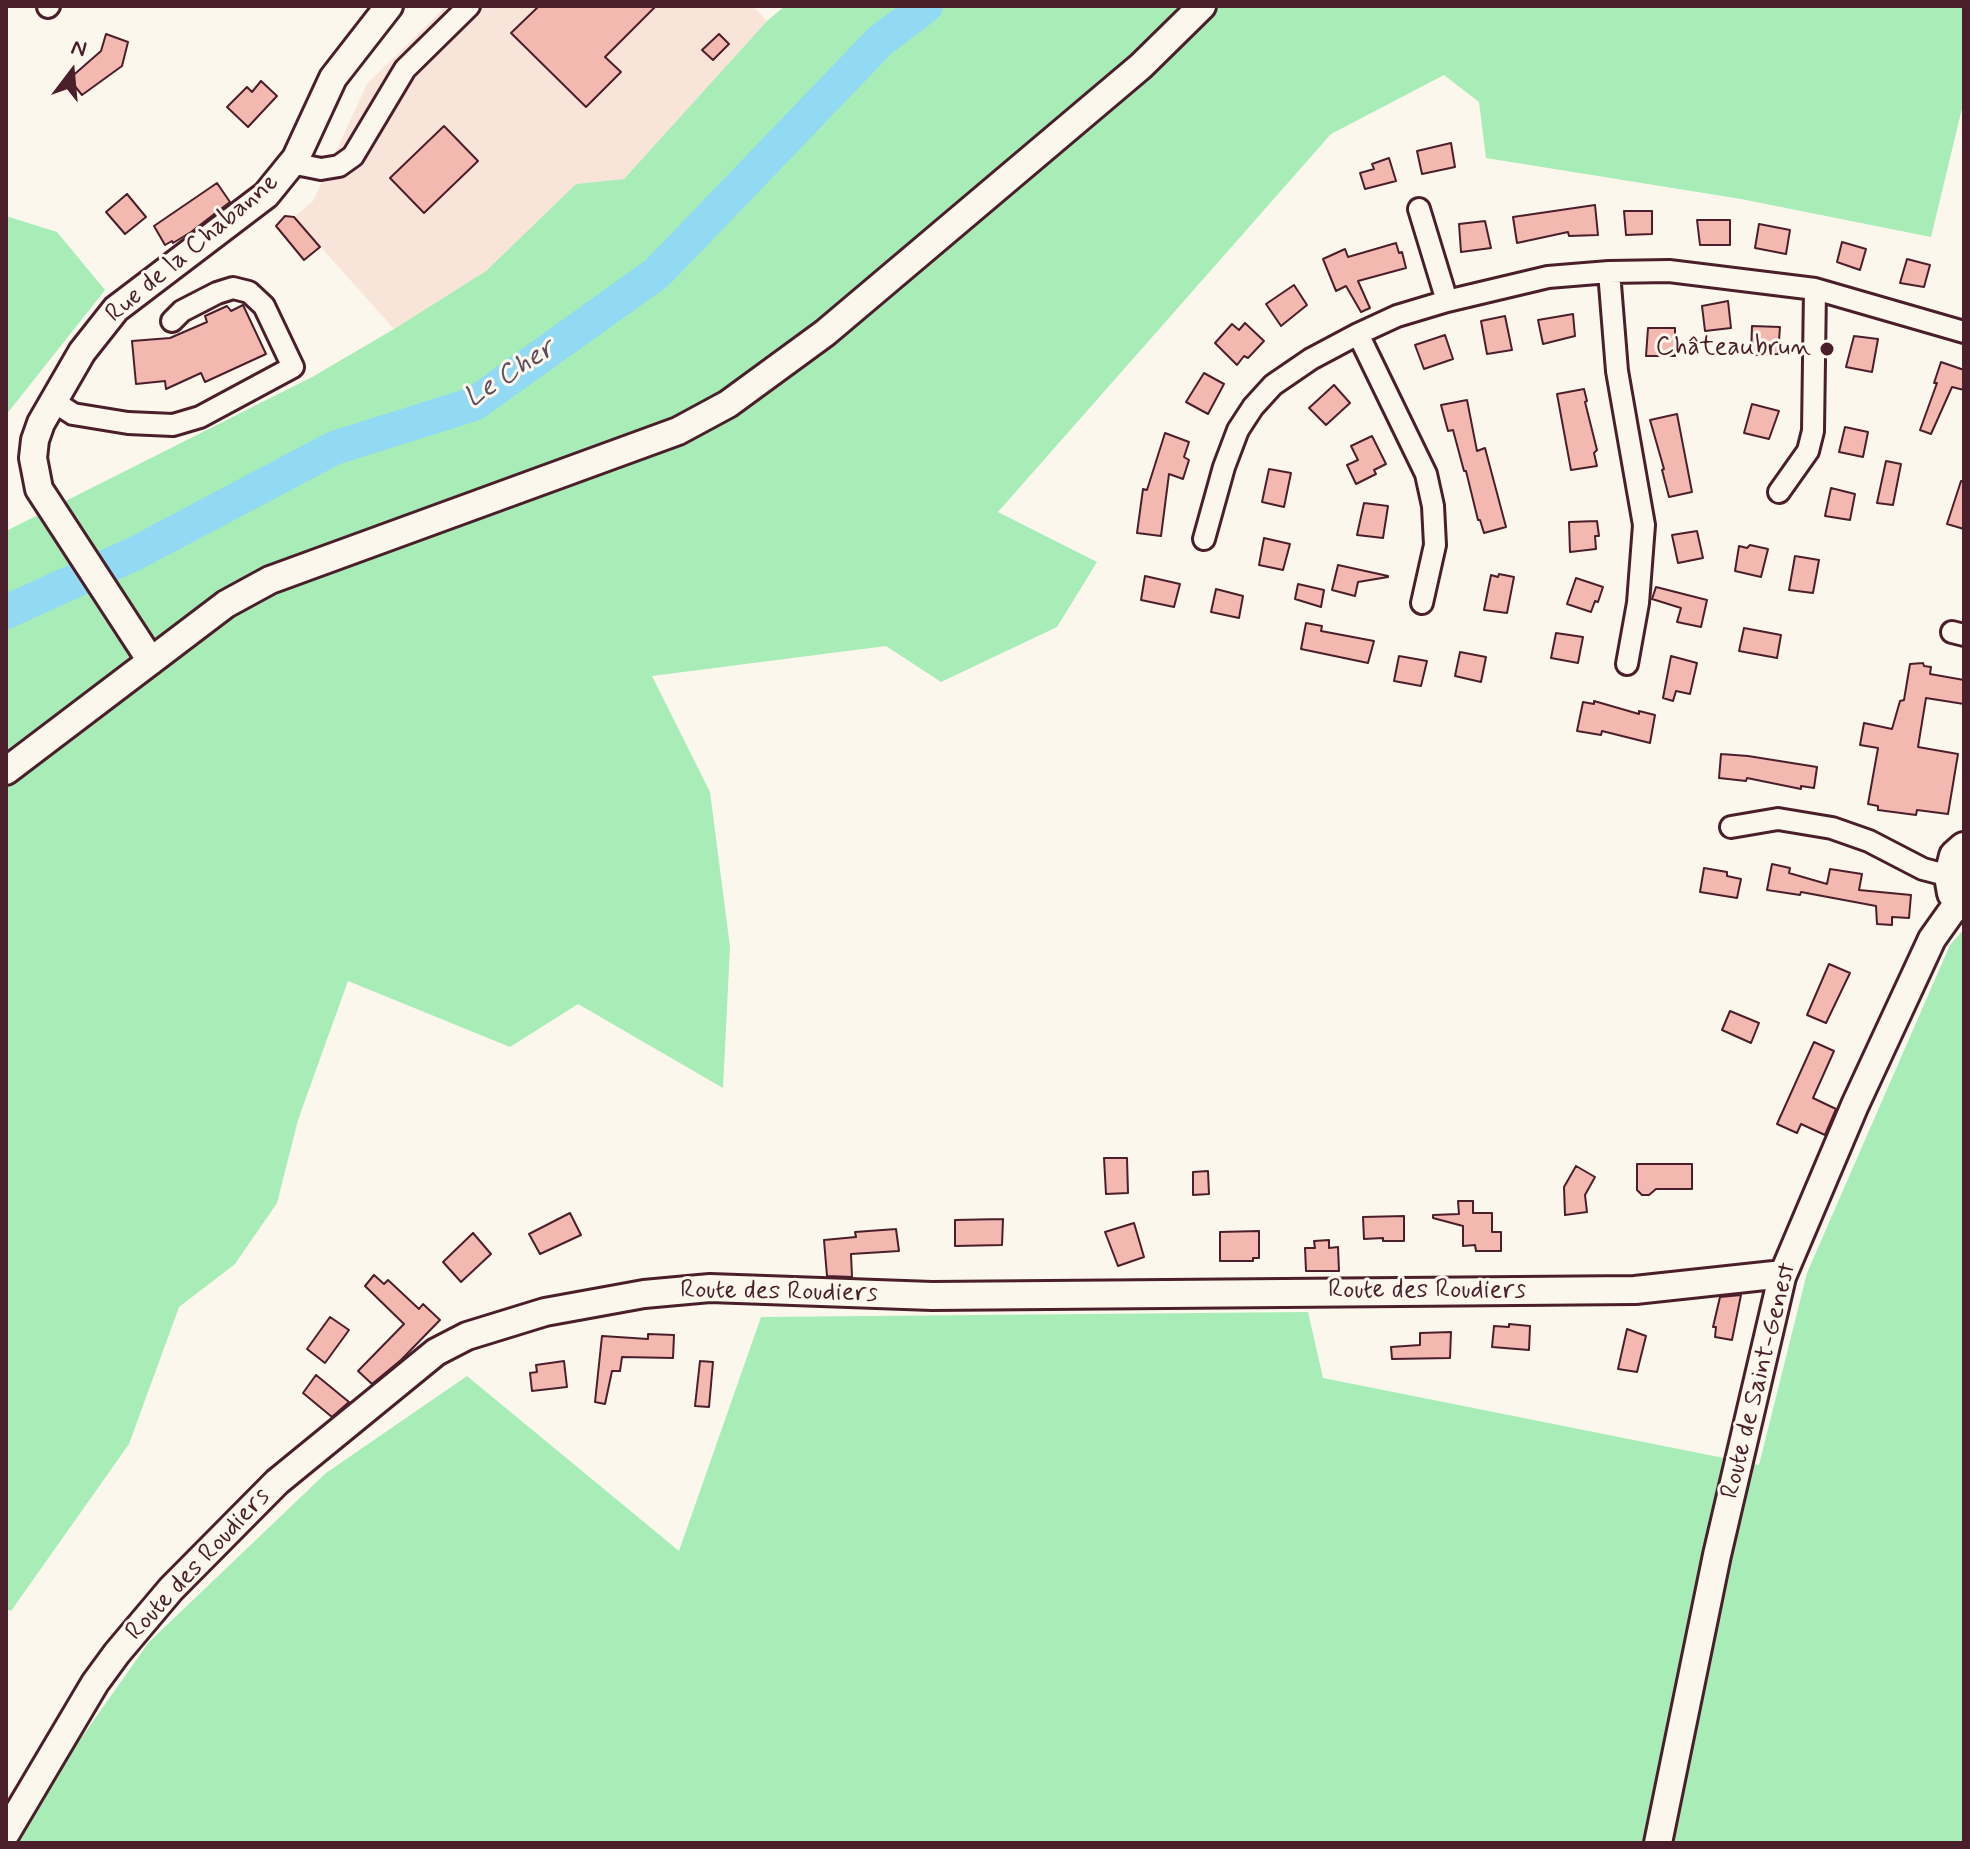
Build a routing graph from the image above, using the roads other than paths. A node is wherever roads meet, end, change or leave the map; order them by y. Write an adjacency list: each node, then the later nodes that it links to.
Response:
1 (389, 6): 4 (street, Rue de la Chabanne)
2 (469, 6): 4 (street)
3 (1202, 6): 16 (street)
4 (291, 163): 12 (street, Rue de la Chabanne)
5 (1419, 209): 8 (street)
6 (1609, 272): 7 (street); 8 (street); 17 (street)
7 (1815, 289): 10 (street); 13 (street)
8 (1447, 301): 11 (street)
9 (172, 321): 12 (street)
10 (1964, 332)
11 (1358, 334): 14 (street); 15 (street)
12 (53, 401): 16 (street, Rue de la Chabanne)
13 (1779, 492)
14 (1204, 539)
15 (1422, 603)
16 (144, 651): 18 (street)
17 (1627, 664)
18 (6, 771)
19 (1731, 827): 21 (street)
20 (1964, 848): 21 (main road)
21 (1957, 894): 22 (street, Route de Saint-Genest)
22 (1782, 1277): 23 (street, Route des Roudiers); 24 (street, Route de Saint-Genest)
23 (6, 1833)
24 (1658, 1843)

